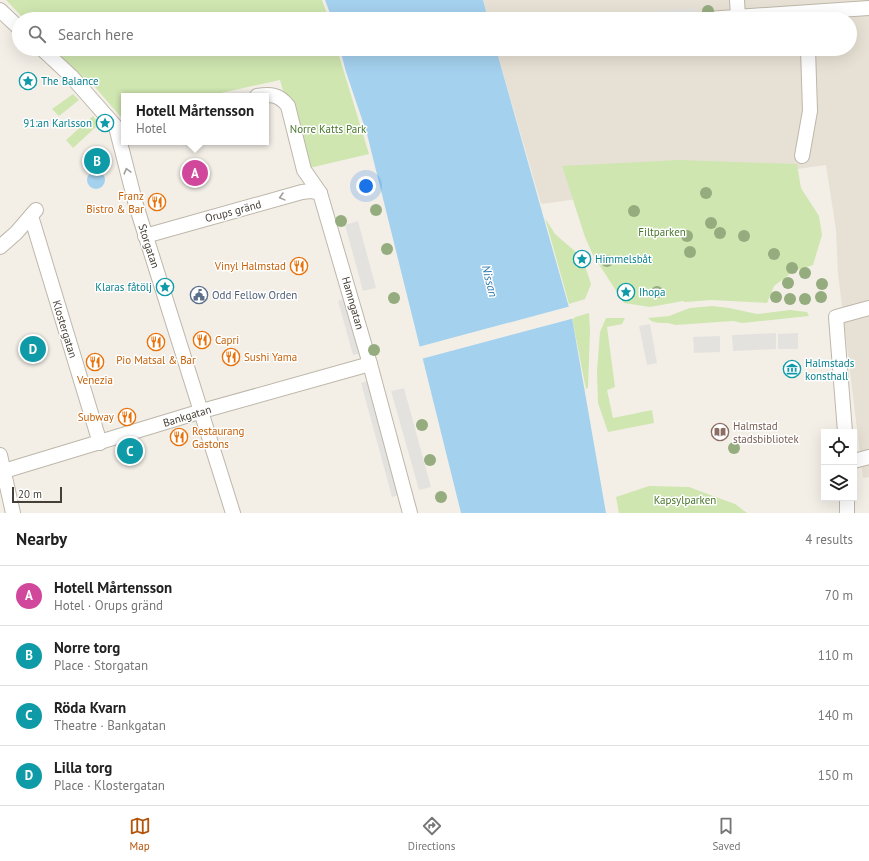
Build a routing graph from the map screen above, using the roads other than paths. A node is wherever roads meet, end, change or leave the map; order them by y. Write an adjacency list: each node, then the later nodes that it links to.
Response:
1 (737, 0): 4 (street)
2 (869, 8): 5 (street)
3 (0, 10): 6 (street)
4 (738, 12)
5 (838, 12)
6 (12, 21)
7 (50, 56): 10 (street, Storgatan)
8 (808, 56): 12 (street)
9 (269, 94): 13 (street, Hamngatan)
10 (120, 124)
11 (124, 145): 14 (street, Storgatan, one-way to 11)
12 (802, 156)
13 (320, 193): 14 (street, Orups gränd, one-way to 14); 17 (street, Hamngatan)
14 (146, 236): 18 (street, Storgatan)
15 (0, 246): 20 (street, Klostergatan)
16 (869, 308): 19 (street)
17 (370, 364): 18 (street, Bankgatan); 28 (street, Hamngatan)
18 (202, 411): 20 (street, Bankgatan); 27 (street, Storgatan)
19 (845, 429)
20 (100, 442): 24 (street, Bankgatan)
21 (0, 455): 24 (street)
22 (869, 457): 23 (street)
23 (857, 460)
24 (4, 472): 26 (street)
25 (847, 501): 29 (street)
26 (14, 513)
27 (233, 513)
28 (409, 513)
29 (847, 513)

